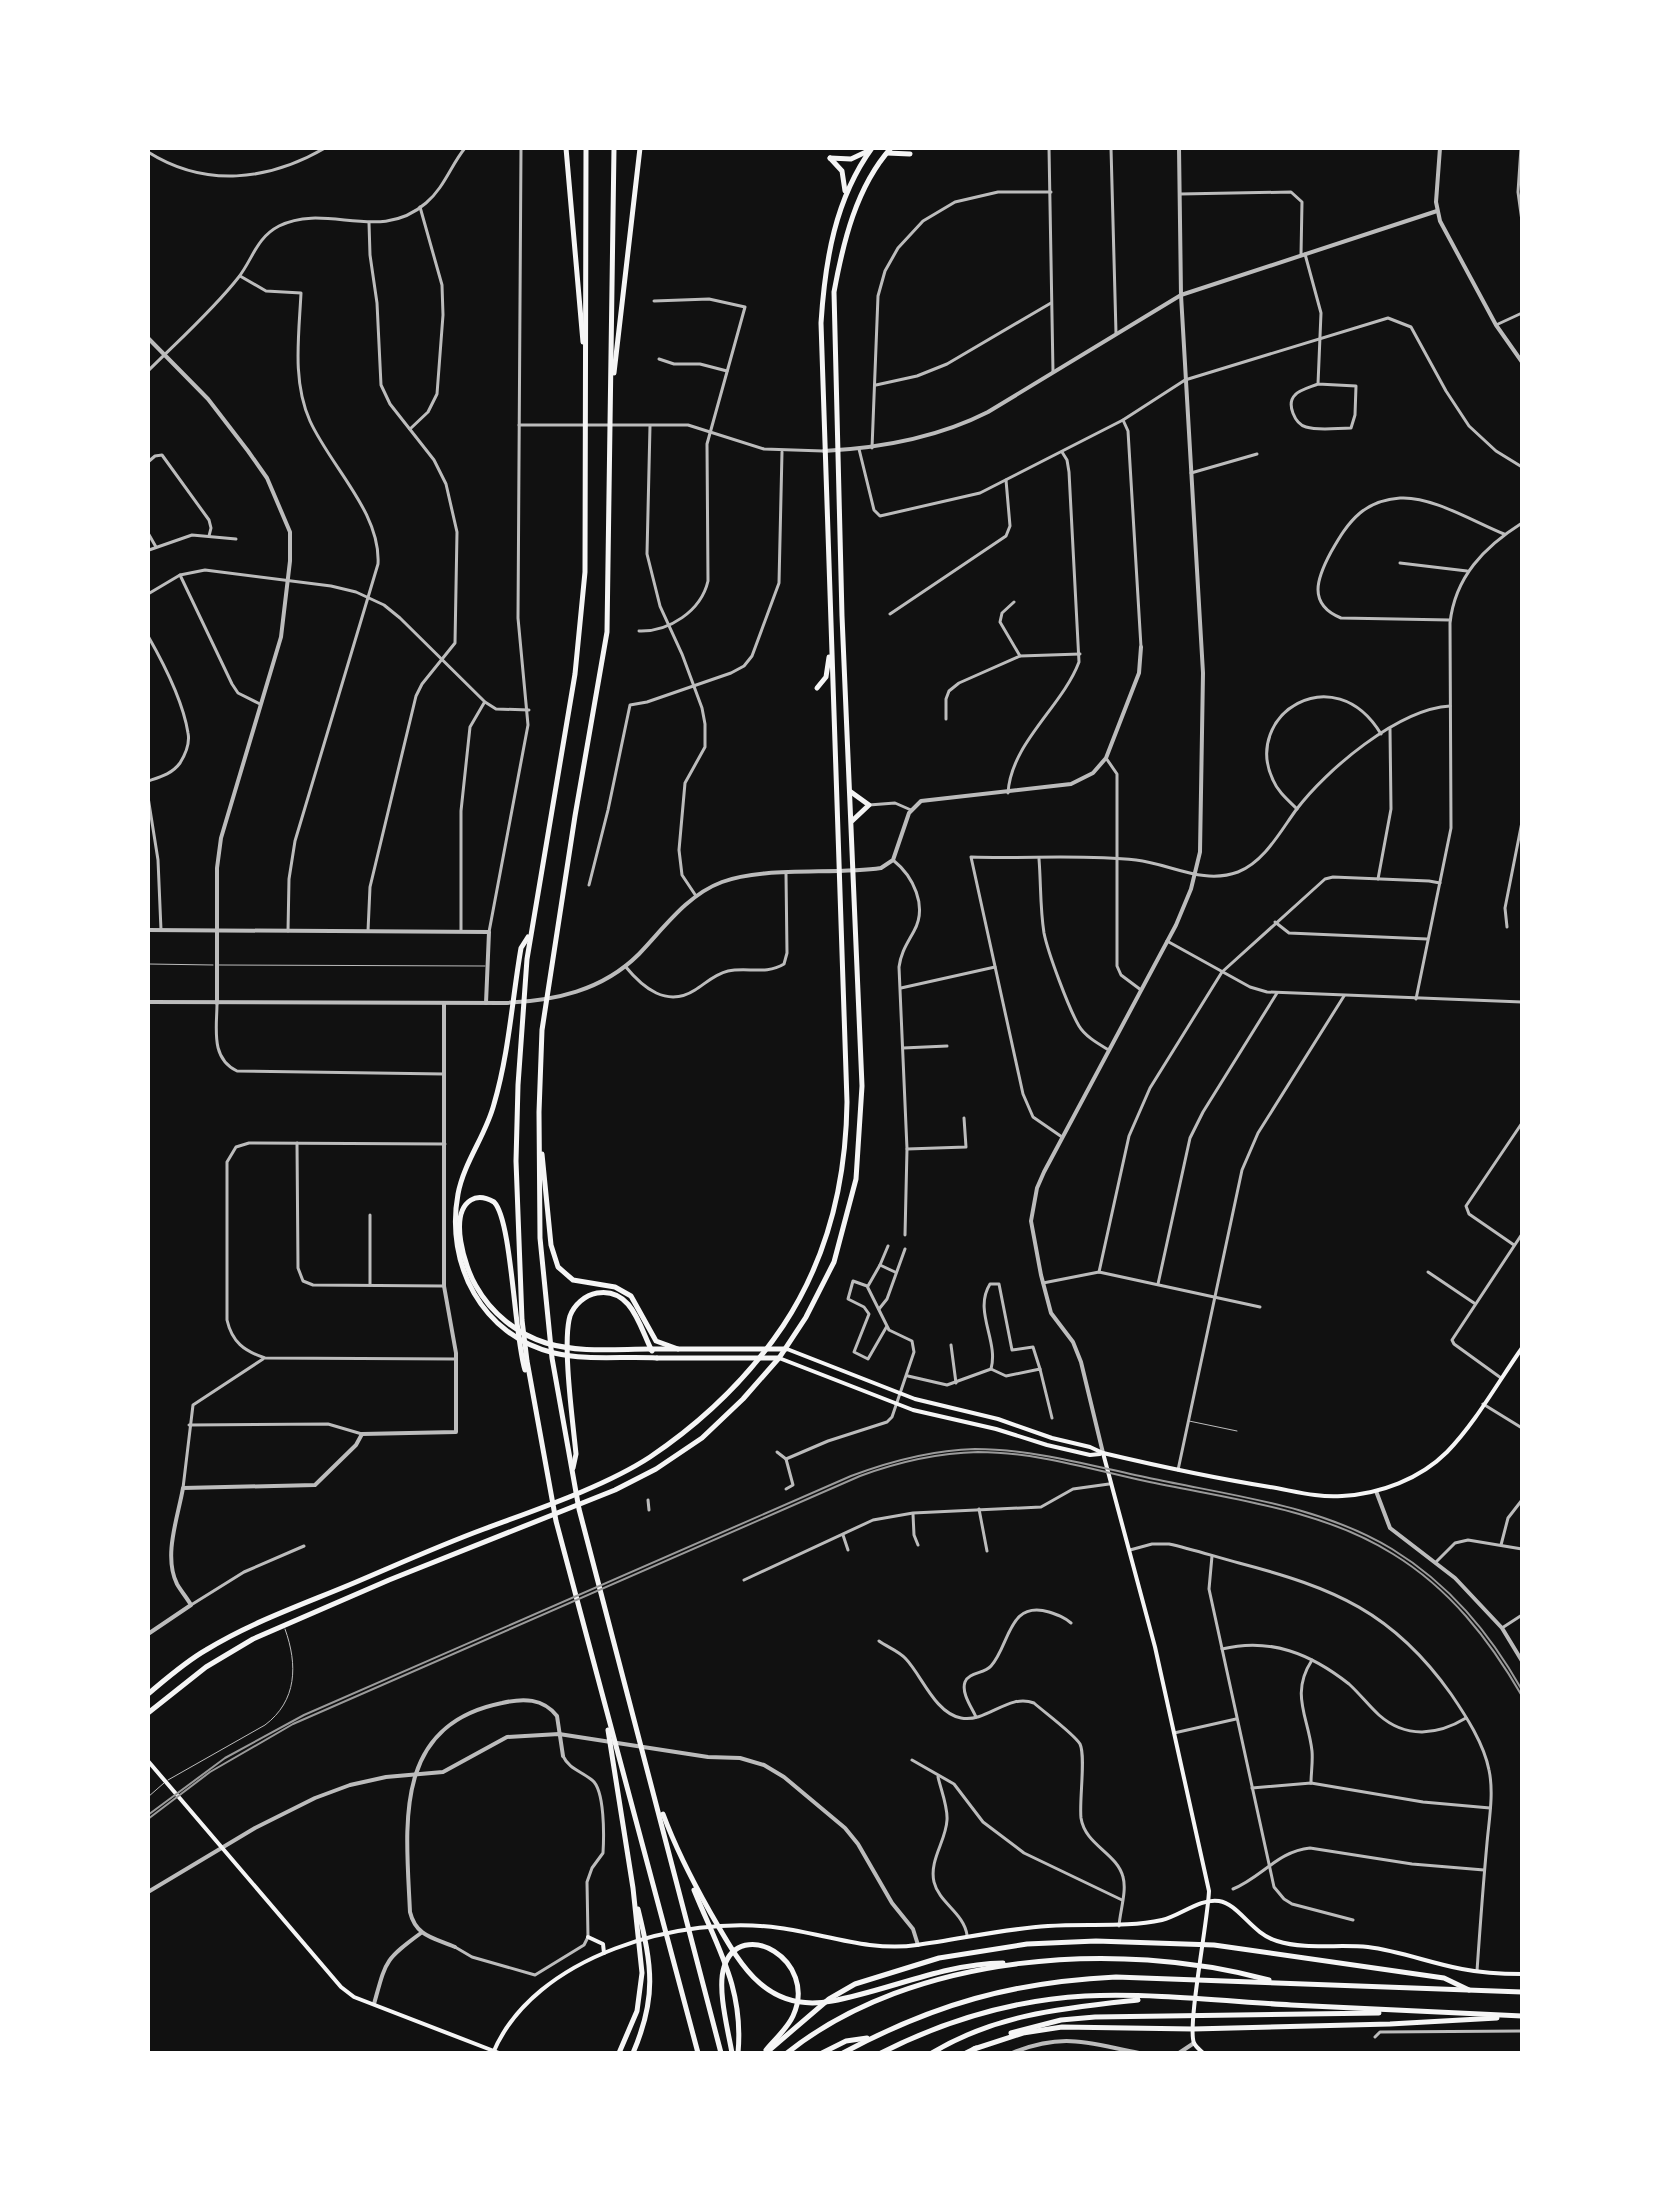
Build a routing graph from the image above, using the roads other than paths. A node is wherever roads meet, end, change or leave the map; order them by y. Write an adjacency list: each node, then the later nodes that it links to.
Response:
1 (325, 148): 15 (street)
2 (465, 148): 21 (street)
3 (521, 148): 47 (street)
4 (566, 148): 41 (main road)
5 (586, 148): 41 (main road)
6 (614, 148): 45 (main road)
7 (640, 148): 45 (main road)
8 (891, 148): 16 (main road)
9 (1049, 148): 18 (street)
10 (1111, 148): 32 (street)
11 (1179, 148): 20 (street)
12 (1440, 148): 22 (street)
13 (1521, 148): 23 (street)
14 (871, 149): 19 (main road); 19 (main road)
15 (148, 152)
16 (886, 154): 17 (main road); 53 (main road)
17 (910, 154)
18 (1051, 192): 29 (street); 44 (street)
19 (845, 194): 54 (main road)
20 (1180, 194): 25 (street); 27 (street)
21 (420, 207): 24 (street); 49 (street)
22 (1437, 211): 25 (street); 31 (street)
23 (1522, 221)
24 (369, 223): 26 (street); 49 (street)
25 (1303, 255): 27 (street); 34 (street)
26 (240, 276): 35 (street); 74 (street)
27 (1181, 295): 32 (street); 42 (street)
28 (654, 301): 39 (street)
29 (1051, 303): 40 (street); 44 (street)
30 (1522, 313): 31 (street)
31 (1496, 325): 37 (street)
32 (1116, 333): 40 (street)
33 (148, 338): 35 (street)
34 (1319, 338): 42 (street); 43 (street); 59 (street)
35 (164, 354): 38 (street); 72 (street)
36 (659, 359): 39 (street)
37 (1522, 362)
38 (148, 371)
39 (727, 371): 50 (street)
40 (1053, 372): 51 (street)
41 (586, 375): 125 (main road)
42 (1185, 380): 46 (street); 60 (street)
43 (1318, 384): 43 (street)
44 (876, 385): 51 (street)
45 (611, 401): 148 (main road)
46 (1123, 420): 56 (street); 81 (street)
47 (519, 425): 48 (street); 91 (street)
48 (650, 426): 50 (street); 78 (street)
49 (410, 429): 85 (street)
50 (710, 430): 55 (street); 78 (street)
51 (872, 448): 52 (street)
52 (859, 449): 53 (street); 61 (street)
53 (838, 450): 54 (street); 97 (main road)
54 (824, 451): 55 (street); 82 (main road)
55 (782, 452): 86 (street)
56 (1062, 452): 61 (street); 83 (street)
57 (1257, 454): 60 (street)
58 (148, 462): 65 (street)
59 (1522, 467)
60 (1191, 473): 111 (street)
61 (1006, 480): 76 (street)
62 (1522, 523): 64 (street)
63 (148, 533): 67 (street)
64 (1504, 534): 70 (street); 77 (street)
65 (209, 536): 66 (street); 67 (street)
66 (236, 539)
67 (156, 547): 68 (street)
68 (149, 550)
69 (1400, 563): 70 (street)
70 (1467, 571): 77 (street)
71 (180, 575): 72 (street); 73 (street); 89 (street)
72 (288, 580): 74 (street); 89 (street)
73 (148, 594)
74 (369, 596): 85 (street); 121 (street)
75 (1014, 602): 84 (street)
76 (890, 614)
77 (1450, 620): 90 (street)
78 (668, 625): 79 (street); 86 (street)
79 (639, 631)
80 (148, 636): 96 (street)
81 (1141, 647): 95 (street)
82 (831, 648): 87 (main road); 109 (main road)
83 (1080, 654): 84 (street); 98 (street)
84 (1020, 656): 92 (street)
85 (443, 658): 88 (street); 122 (street)
86 (693, 686): 114 (street); 115 (street)
87 (817, 688)
88 (485, 702): 91 (street); 123 (street)
89 (260, 704): 120 (street)
90 (1450, 706): 93 (street); 113 (street)
91 (529, 710): 124 (street)
92 (946, 719)
93 (1390, 729): 94 (street); 112 (street)
94 (1381, 734): 101 (street); 101 (street)
95 (1106, 758): 98 (street); 106 (street)
96 (148, 781)
97 (851, 792): 100 (main road); 103 (main road)
98 (1008, 793): 102 (street)
99 (148, 797): 119 (street)
100 (869, 805): 102 (street); 103 (main road)
101 (1297, 809): 111 (street)
102 (911, 810): 107 (street)
103 (852, 822): 108 (main road)
104 (1522, 822): 117 (street)
105 (1039, 859): 106 (street); 132 (street); 146 (street)
106 (1116, 859): 111 (street); 135 (street)
107 (893, 860): 108 (street); 134 (street)
108 (853, 871): 109 (street); 180 (main road)
109 (841, 872): 110 (street); 176 (main road)
110 (786, 874): 115 (street); 131 (street)
111 (1195, 875): 127 (street)
112 (1378, 879): 113 (street); 116 (street)
113 (1440, 883): 126 (street)
114 (589, 885)
115 (696, 896): 131 (street)
116 (1275, 922): 126 (street); 133 (street)
117 (1507, 927)
118 (148, 930): 119 (street)
119 (161, 930): 120 (street)
120 (217, 931): 121 (street); 129 (street)
121 (288, 931): 122 (street)
122 (368, 931): 123 (street)
123 (461, 931): 124 (street)
124 (489, 932): 130 (street)
125 (530, 934): 183 (main road); 191 (main road)
126 (1429, 939): 138 (street)
127 (1167, 941): 133 (street); 135 (street)
128 (148, 964): 129 (lane)
129 (217, 965): 130 (lane); 141 (street)
130 (486, 966): 143 (street)
131 (625, 966): 143 (street)
132 (995, 967): 134 (street); 151 (street)
133 (1222, 972): 136 (street); 163 (street)
134 (901, 988): 145 (street)
135 (1141, 990): 146 (street)
136 (1277, 993): 137 (street); 166 (street)
137 (1344, 996): 138 (street); 170 (street)
138 (1416, 999): 140 (street)
139 (148, 1002): 141 (street)
140 (1522, 1002)
141 (217, 1003): 142 (street); 147 (street)
142 (444, 1003): 143 (street); 147 (street)
143 (486, 1003)
144 (947, 1046): 145 (street)
145 (903, 1048): 154 (street)
146 (1107, 1049): 151 (street)
147 (444, 1074): 153 (street)
148 (539, 1112): 179 (main road); 205 (main road)
149 (964, 1118): 154 (street)
150 (1522, 1124): 158 (street)
151 (1062, 1137): 165 (street)
152 (297, 1143): 153 (street); 167 (street); 182 (street)
153 (445, 1144): 168 (street)
154 (907, 1149): 157 (street)
155 (370, 1215): 167 (street)
156 (1522, 1234): 158 (street)
157 (905, 1235)
158 (1514, 1245): 171 (street)
159 (888, 1246): 161 (street)
160 (905, 1249): 162 (street)
161 (880, 1265): 162 (street); 169 (street)
162 (895, 1272): 173 (street)
163 (1099, 1272): 165 (street); 166 (street)
164 (1428, 1272): 171 (street)
165 (1043, 1283): 202 (street)
166 (1158, 1284): 170 (street)
167 (370, 1285): 168 (street)
168 (444, 1286): 185 (street)
169 (867, 1286): 173 (street); 174 (street)
170 (1214, 1297): 172 (street); 196 (street)
171 (1475, 1304): 189 (street)
172 (1260, 1307)
173 (879, 1309): 174 (street)
174 (887, 1326): 188 (street)
175 (951, 1345): 190 (street)
176 (769, 1347): 179 (main road); 180 (main road); 181 (main road)
177 (1522, 1348): 189 (main road)
178 (650, 1349): 179 (main road); 183 (main road); 191 (main road); 205 (main road)
179 (678, 1349)
180 (787, 1349): 184 (main road); 192 (main road)
181 (761, 1357): 183 (main road); 184 (main road); 236 (main road)
182 (265, 1358): 185 (street); 197 (street)
183 (657, 1358)
184 (779, 1358): 193 (main road); 229 (main road)
185 (456, 1359): 200 (street)
186 (991, 1369): 187 (street); 187 (street); 190 (street)
187 (1040, 1369): 195 (street)
188 (908, 1376): 190 (street); 192 (street)
189 (1501, 1378): 194 (main road)
190 (956, 1383)
191 (532, 1393): 237 (main road)
192 (902, 1394): 193 (street); 202 (main road)
193 (897, 1403): 202 (main road); 203 (street)
194 (1483, 1404): 198 (street); 209 (main road)
195 (1052, 1418)
196 (1189, 1421): 199 (lane); 204 (street)
197 (189, 1425): 200 (street); 207 (street)
198 (1522, 1428)
199 (1237, 1431)
200 (362, 1434): 207 (street)
201 (777, 1452): 203 (street)
202 (1103, 1453): 204 (main road); 206 (main road)
203 (786, 1459): 208 (street)
204 (1178, 1470): 209 (main road)
205 (572, 1473): 250 (main road)
206 (1109, 1484): 212 (street); 221 (main road)
207 (183, 1488): 226 (street)
208 (786, 1489)
209 (1376, 1491): 224 (street)
210 (648, 1500): 213 (street)
211 (1522, 1500): 217 (street)
212 (979, 1509): 214 (street); 222 (street)
213 (649, 1510)
214 (913, 1513): 215 (street); 216 (street)
215 (842, 1533): 220 (street); 225 (street)
216 (918, 1545)
217 (1501, 1545): 219 (street); 224 (street)
218 (304, 1546): 226 (street)
219 (1522, 1549)
220 (848, 1550)
221 (1130, 1550): 223 (street); 242 (main road)
222 (987, 1551)
223 (1212, 1556): 233 (street); 240 (street)
224 (1436, 1562): 230 (street)
225 (744, 1580)
226 (191, 1605): 231 (street)
227 (1522, 1615): 230 (street)
228 (1071, 1623): 239 (street)
229 (284, 1627): 238 (main road); 252 (lane)
230 (1502, 1628): 235 (street)
231 (148, 1634)
232 (879, 1641): 239 (street)
233 (1222, 1649): 234 (street); 241 (street)
234 (1312, 1660): 240 (street); 249 (street)
235 (1522, 1661)
236 (148, 1694)
237 (604, 1706): 262 (main road); 292 (main road)
238 (148, 1713)
239 (976, 1717): 259 (street)
240 (1466, 1718): 253 (street)
241 (1236, 1719): 242 (street); 251 (street)
242 (1174, 1733): 260 (main road)
243 (559, 1734): 244 (street); 247 (street); 247 (street); 269 (street)
244 (563, 1756): 267 (street)
245 (912, 1760): 248 (street)
246 (148, 1761): 254 (main road)
247 (415, 1775): 254 (street); 265 (street)
248 (938, 1775): 259 (street); 266 (street)
249 (1311, 1783): 251 (street); 253 (street)
250 (652, 1787): 261 (main road); 293 (main road)
251 (1252, 1788): 255 (street)
252 (148, 1797)
253 (1490, 1808): 256 (street)
254 (221, 1848): 258 (street); 279 (main road)
255 (1269, 1865): 256 (street); 257 (street); 263 (street)
256 (1484, 1870): 273 (street)
257 (1233, 1889)
258 (148, 1892)
259 (1122, 1900): 264 (street)
260 (1209, 1901): 264 (main road); 268 (main road); 273 (main road)
261 (706, 1911): 272 (main road); 294 (main road)
262 (639, 1920): 290 (main road); 291 (main road)
263 (1353, 1920)
264 (1119, 1926): 266 (main road)
265 (421, 1933): 270 (street); 279 (street)
266 (967, 1935): 269 (main road)
267 (588, 1937): 270 (street); 271 (main road)
268 (1204, 1944): 276 (main road); 282 (main road); 295 (main road)
269 (918, 1945): 271 (main road)
270 (455, 1947)
271 (604, 1953): 288 (main road)
272 (1028, 1962): 275 (main road); 296 (main road)
273 (1477, 1971): 274 (main road)
274 (1522, 1974)
275 (1278, 1983): 276 (main road); 284 (main road)
276 (1469, 1990): 277 (main road)
277 (1522, 1992)
278 (1159, 1998): 280 (main road); 289 (main road); 299 (main road)
279 (374, 2005): 288 (main road)
280 (1412, 2012): 281 (main road); 287 (main road)
281 (1522, 2016): 282 (main road)
282 (1193, 2025): 286 (main road); 287 (main road)
283 (1522, 2031): 285 (street)
284 (872, 2037): 297 (main road); 298 (main road)
285 (1375, 2037)
286 (1194, 2043): 303 (street); 304 (main road)
287 (974, 2049): 300 (main road)
288 (495, 2052)
289 (934, 2052)
290 (619, 2053)
291 (633, 2053)
292 (698, 2053)
293 (721, 2053)
294 (734, 2053): 295 (main road)
295 (764, 2053)
296 (787, 2053)
297 (822, 2053)
298 (843, 2053)
299 (881, 2053)
300 (966, 2053)
301 (1012, 2053): 302 (street)
302 (1139, 2053)
303 (1179, 2053)
304 (1203, 2053)

